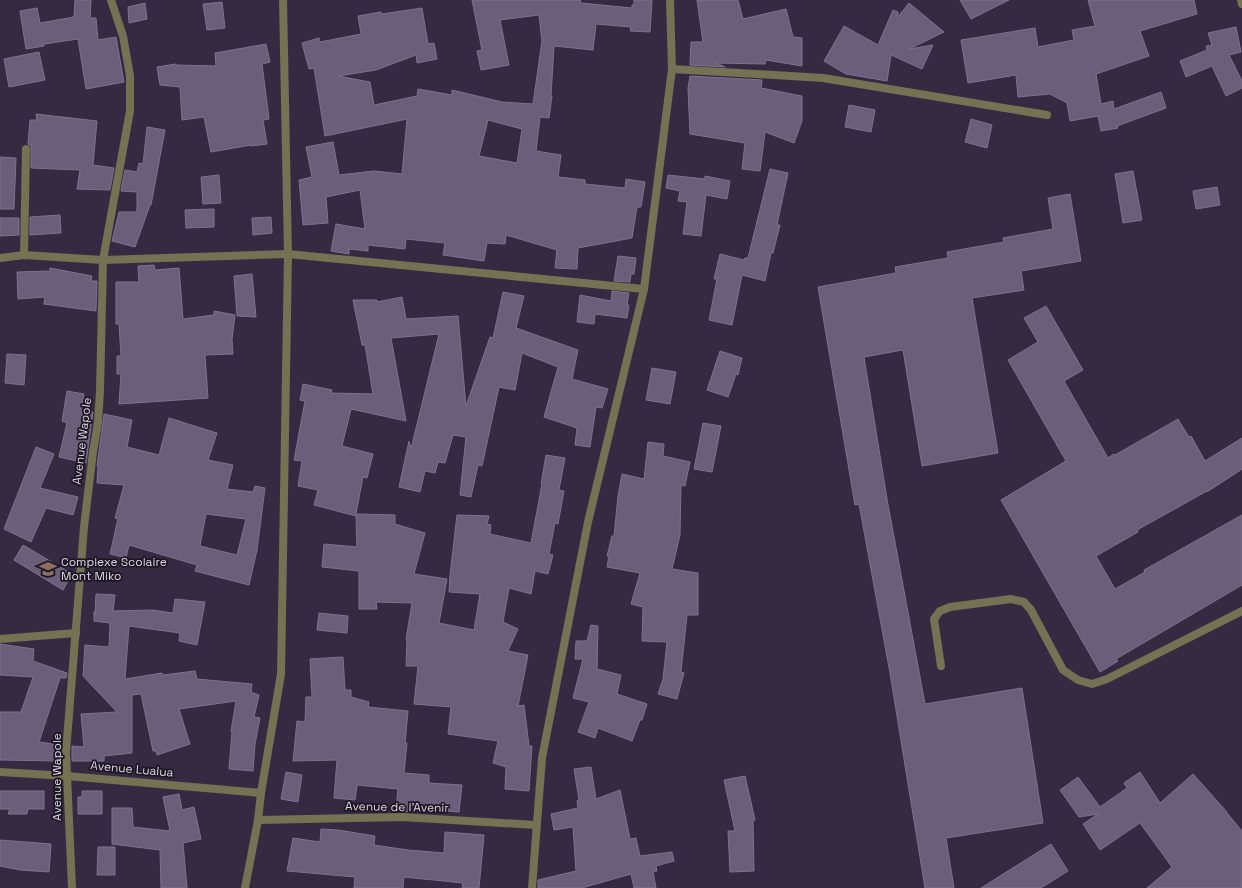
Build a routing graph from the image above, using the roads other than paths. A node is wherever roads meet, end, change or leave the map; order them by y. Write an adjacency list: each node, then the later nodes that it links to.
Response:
1 (111, 0): 12 (street, Avenue Wapole)
2 (283, 0): 9 (street)
3 (670, 0): 6 (street)
4 (1242, 0): 5 (street)
5 (1242, 4)
6 (672, 69): 7 (street); 13 (street)
7 (1047, 115)
8 (26, 149): 10 (street)
9 (288, 254): 12 (street); 13 (street); 20 (street)
10 (24, 255): 11 (street); 12 (street)
11 (0, 258)
12 (103, 260): 15 (street, Avenue Wapole)
13 (644, 289): 22 (street)
14 (1242, 611): 17 (street)
15 (76, 632): 16 (street); 19 (street, Avenue Wapole)
16 (0, 640)
17 (941, 666)
18 (0, 772): 19 (street, Avenue Lualua)
19 (67, 776): 20 (street, Avenue Lualua); 23 (street, Avenue Wapole)
20 (261, 793): 21 (street)
21 (258, 820): 22 (street, Avenue de l'Avenir); 24 (street)
22 (536, 825): 25 (street)
23 (72, 888)
24 (245, 888)
25 (532, 888)

